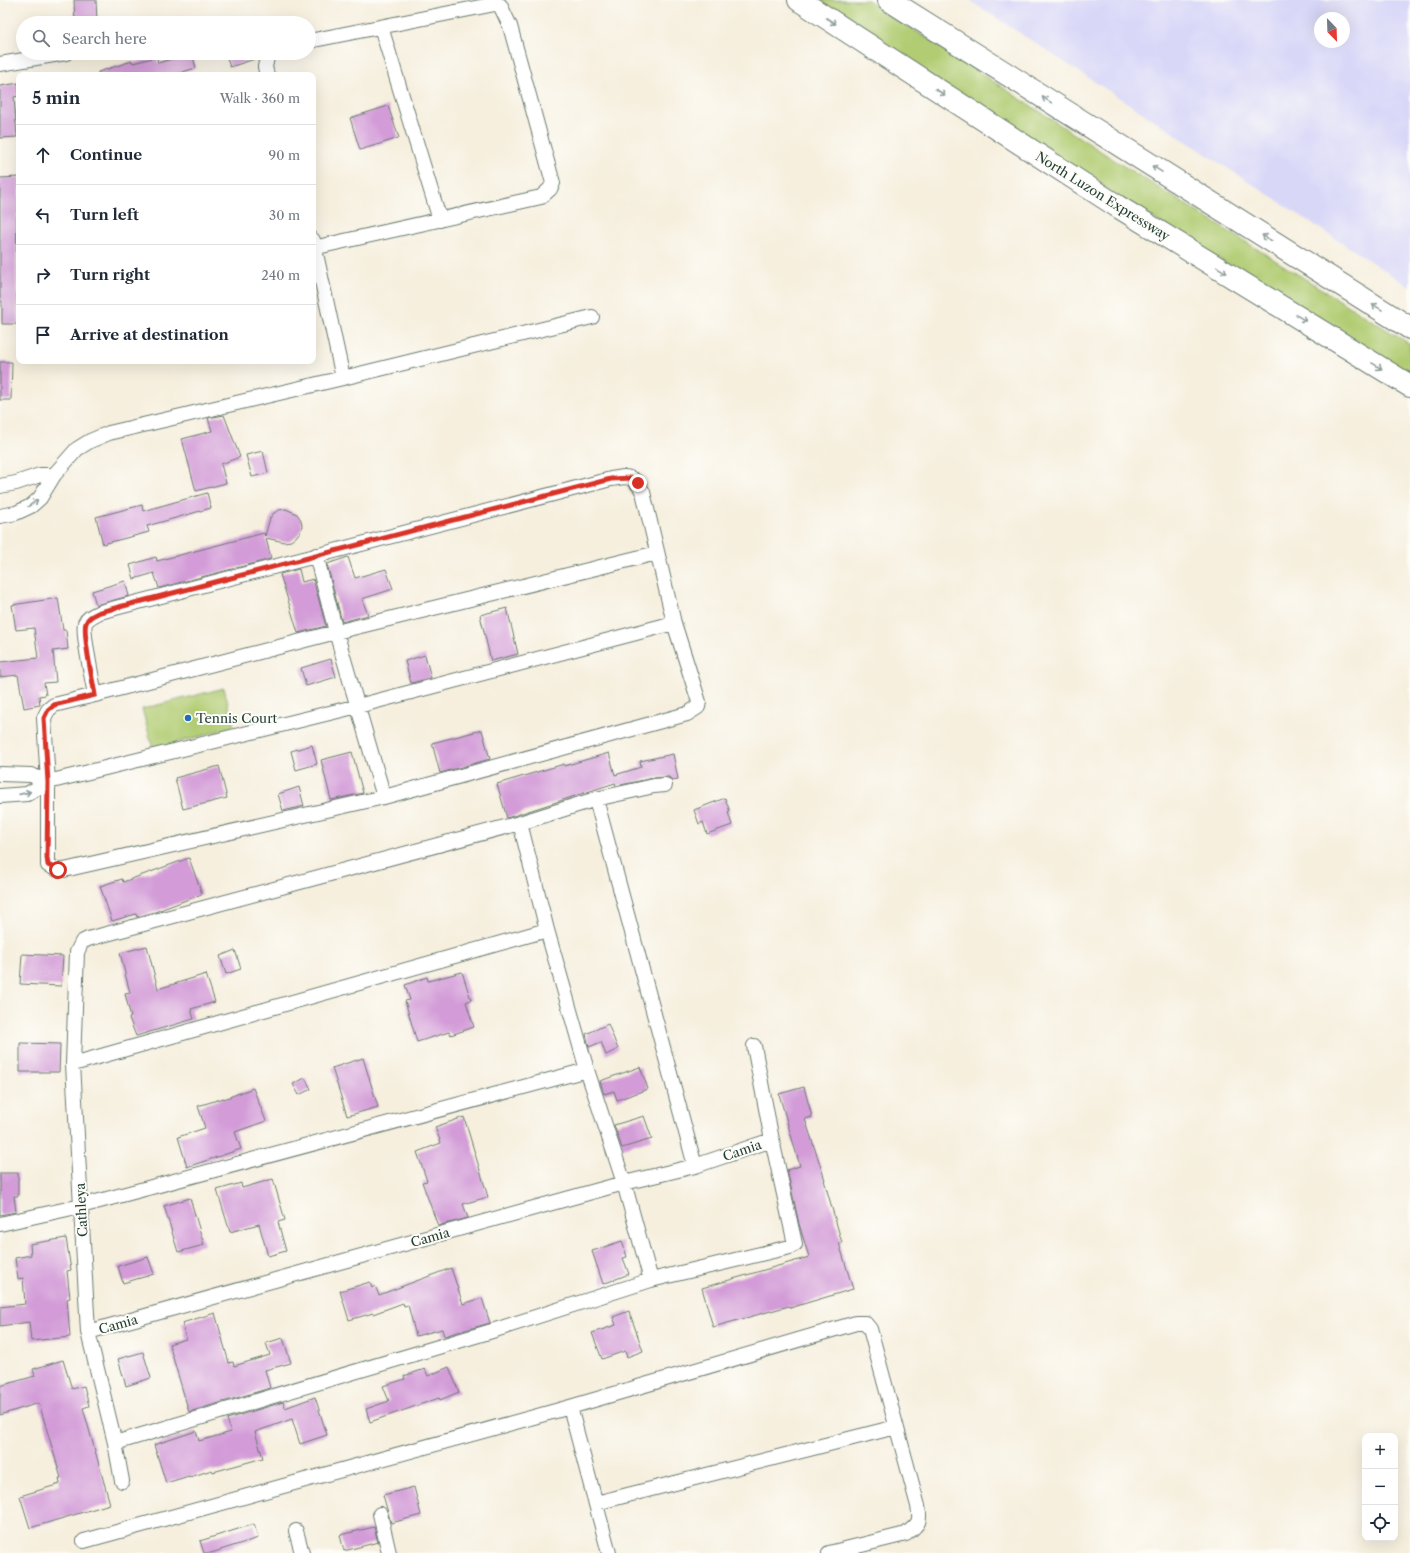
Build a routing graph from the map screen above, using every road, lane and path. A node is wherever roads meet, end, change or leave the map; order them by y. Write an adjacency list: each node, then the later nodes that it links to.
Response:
1 (798, 0): 15 (highway, North Luzon Expressway, one-way to 15)
2 (889, 0): 13 (highway, one-way to 2)
3 (381, 27): 4 (street); 9 (street); 9 (street)
4 (316, 40)
5 (24, 60): 7 (street)
6 (266, 60): 8 (street)
7 (0, 64)
8 (266, 72)
9 (440, 220): 10 (street)
10 (316, 245)
11 (316, 254): 14 (street)
12 (592, 317): 14 (street)
13 (1410, 328)
14 (343, 378): 16 (street)
15 (1410, 386)
16 (54, 475): 17 (street); 18 (street, one-way to 16)
17 (0, 486)
18 (0, 516)
19 (657, 554): 20 (street); 21 (street); 22 (street)
20 (316, 555): 22 (street); 23 (street)
21 (674, 623): 24 (street); 29 (street)
22 (336, 632): 23 (street); 24 (street)
23 (95, 695): 26 (street)
24 (358, 706): 26 (street); 29 (street)
25 (0, 774): 26 (street)
26 (48, 782): 28 (street, one-way to 26); 29 (street)
27 (665, 785): 30 (street)
28 (0, 796)
29 (384, 797)
30 (596, 799): 31 (street); 37 (street)
31 (520, 823): 32 (street); 34 (street, Cathleya)
32 (547, 930): 34 (street); 35 (street)
33 (754, 1046): 36 (street)
34 (73, 1064): 39 (street, Cathleya)
35 (587, 1070): 38 (street); 39 (street)
36 (772, 1140): 37 (street, Camia); 41 (street)
37 (695, 1166): 38 (street, Camia)
38 (624, 1183): 41 (street); 42 (street, Camia)
39 (81, 1206): 40 (street); 42 (street, Cathleya)
40 (0, 1224)
41 (651, 1280): 45 (street)
42 (88, 1332): 45 (street, Cathleya)
43 (570, 1406): 44 (street); 47 (street); 50 (street)
44 (896, 1427): 47 (street); 54 (street)
45 (115, 1443): 46 (street, Cathleya)
46 (122, 1481)
47 (596, 1503): 53 (street)
48 (380, 1514): 52 (street)
49 (296, 1531): 51 (street)
50 (84, 1541)
51 (302, 1553)
52 (389, 1553)
53 (609, 1553)
54 (829, 1553)

